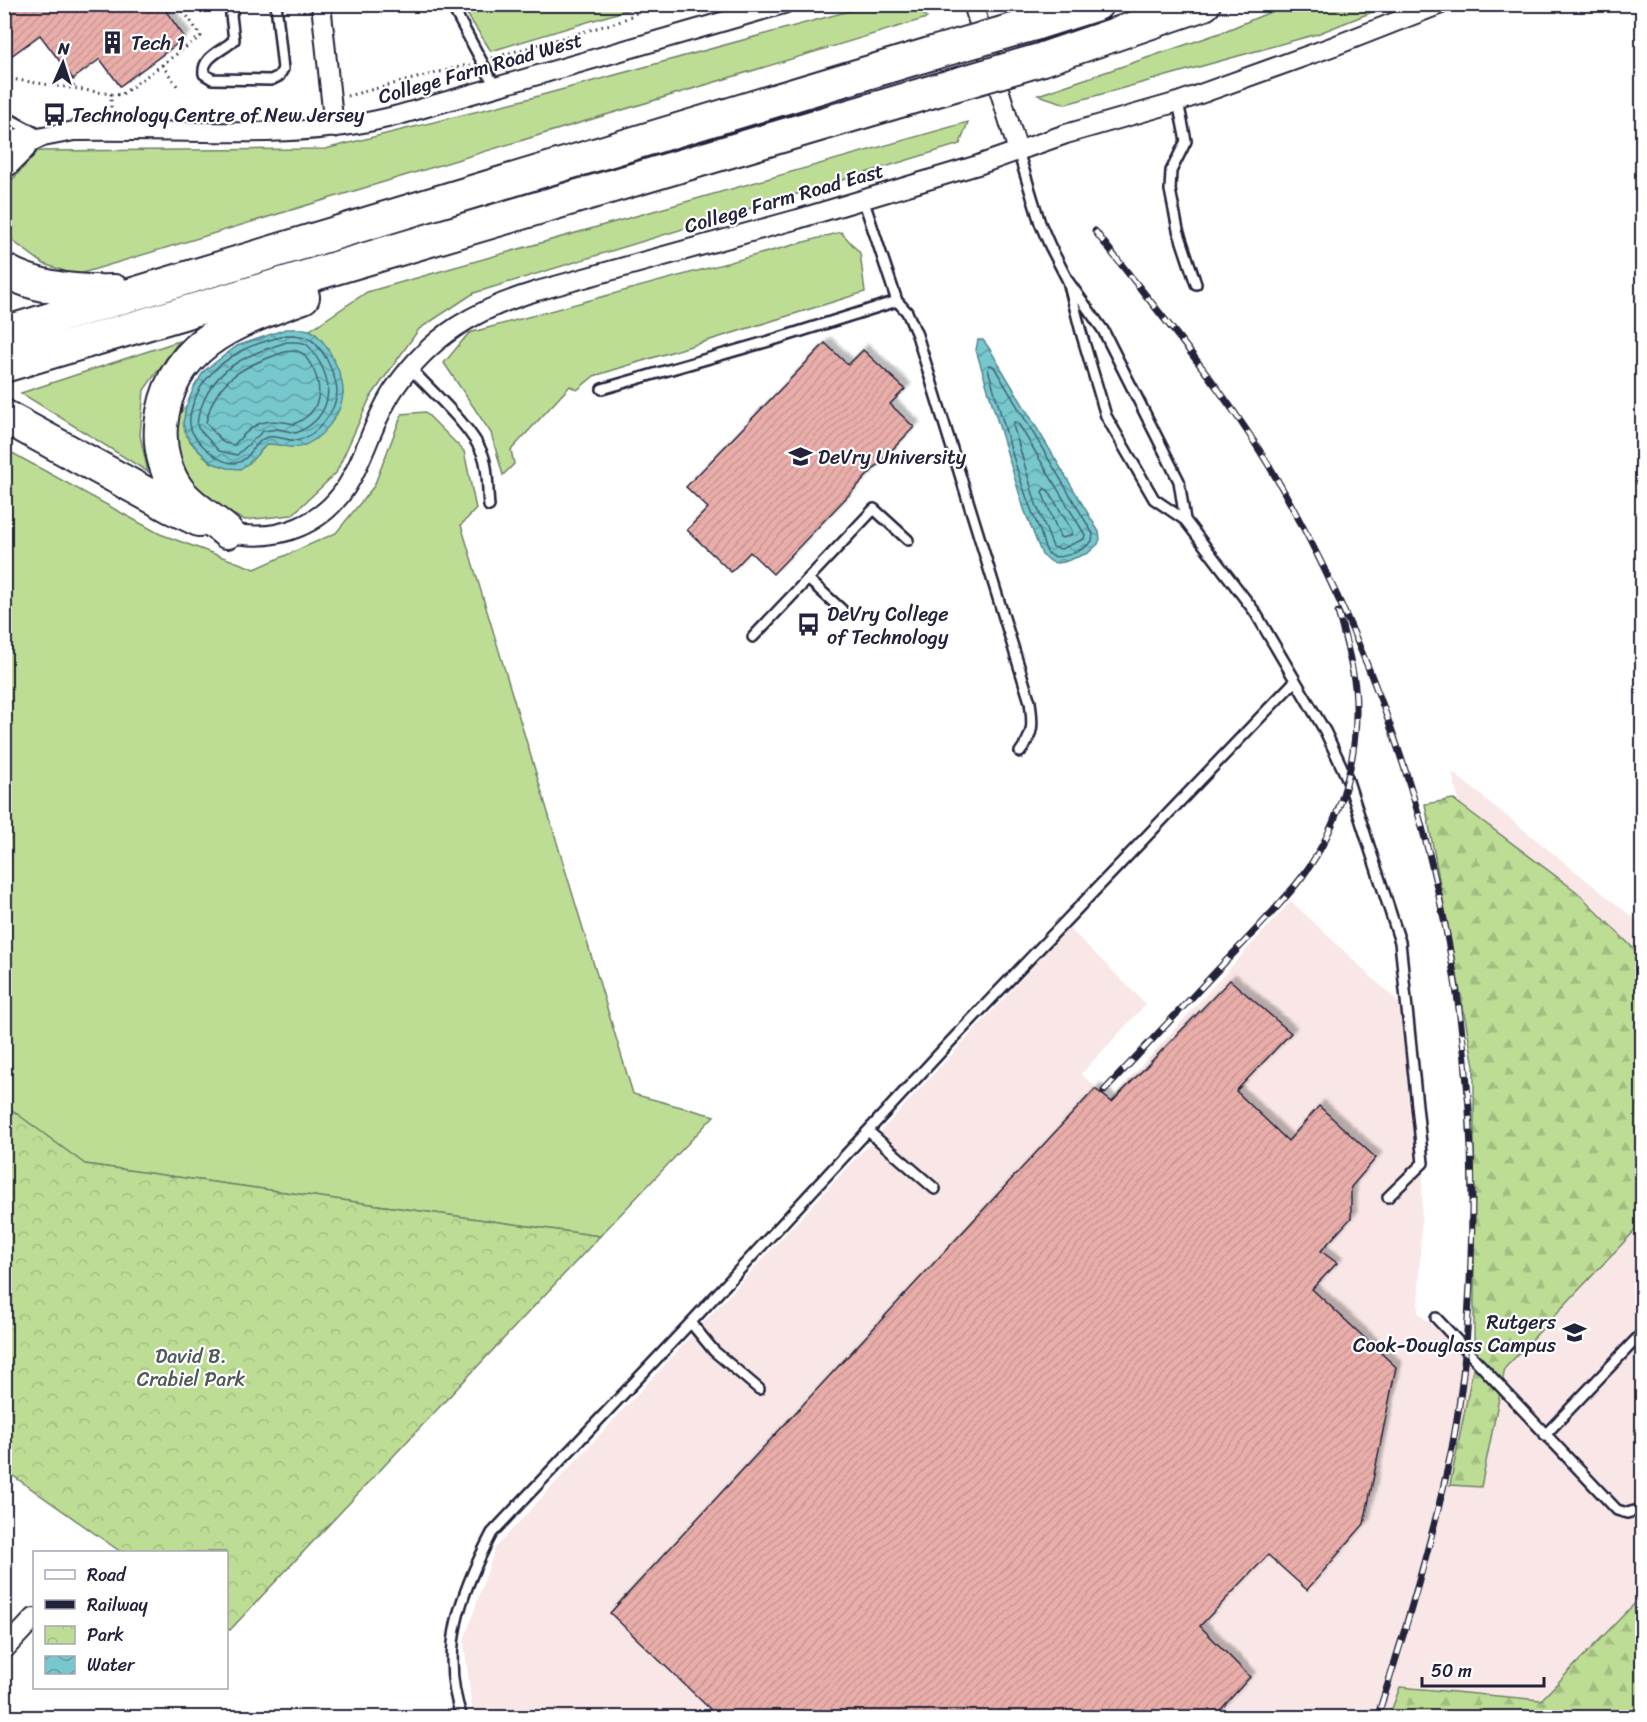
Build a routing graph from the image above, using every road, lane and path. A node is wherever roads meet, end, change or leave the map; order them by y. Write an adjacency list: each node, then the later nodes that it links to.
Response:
1 (192, 4): 12 (path)
2 (235, 4): 3 (lane)
3 (276, 4)
4 (321, 4): 22 (street)
5 (451, 4): 14 (lane)
6 (663, 4): 14 (path)
7 (784, 4): 20 (street, College Farm Road West)
8 (973, 4): 28 (street)
9 (1096, 4): 32 (highway, bridge)
10 (1204, 4): 30 (highway, bridge)
11 (1441, 4): 23 (street, College Farm Road East)
12 (201, 36): 13 (path); 15 (path)
13 (206, 42)
14 (482, 61): 20 (lane); 22 (path)
15 (162, 65): 18 (path); 21 (path)
16 (4, 78): 19 (path)
17 (73, 79): 19 (path)
18 (178, 87)
19 (73, 88): 21 (path)
20 (496, 88): 26 (street, College Farm Road West)
21 (111, 94): 24 (path)
22 (331, 99): 26 (street)
23 (1178, 102): 28 (street, College Farm Road East); 34 (lane)
24 (101, 115)
25 (4, 116): 27 (lane)
26 (334, 128): 27 (street, College Farm Road West)
27 (18, 149)
28 (1018, 151): 29 (street, College Farm Road East); 33 (lane)
29 (863, 199): 35 (lane); 38 (street, College Farm Road East)
30 (523, 212): 37 (highway); 43 (highway)
31 (4, 270): 32 (highway)
32 (177, 281): 36 (highway)
33 (1068, 281): 42 (lane); 42 (lane)
34 (1196, 284)
35 (897, 301): 39 (lane); 49 (lane)
36 (4, 333)
37 (4, 366)
38 (410, 368): 41 (lane); 43 (street, College Farm Road East)
39 (602, 389)
40 (4, 416): 43 (highway)
41 (489, 506)
42 (1185, 520): 48 (lane)
43 (227, 532)
44 (908, 540): 45 (lane)
45 (808, 579): 46 (lane); 47 (lane)
46 (842, 610)
47 (753, 637)
48 (1294, 681): 50 (lane); 52 (lane)
49 (1020, 752)
50 (868, 1131): 51 (lane); 54 (lane)
51 (935, 1189)
52 (1388, 1197)
53 (1436, 1318): 57 (lane)
54 (691, 1323): 56 (lane); 61 (lane)
55 (1642, 1333): 57 (lane)
56 (759, 1389)
57 (1545, 1435): 58 (lane)
58 (1642, 1509)
59 (33, 1619): 60 (street)
60 (4, 1650)
61 (462, 1718)

